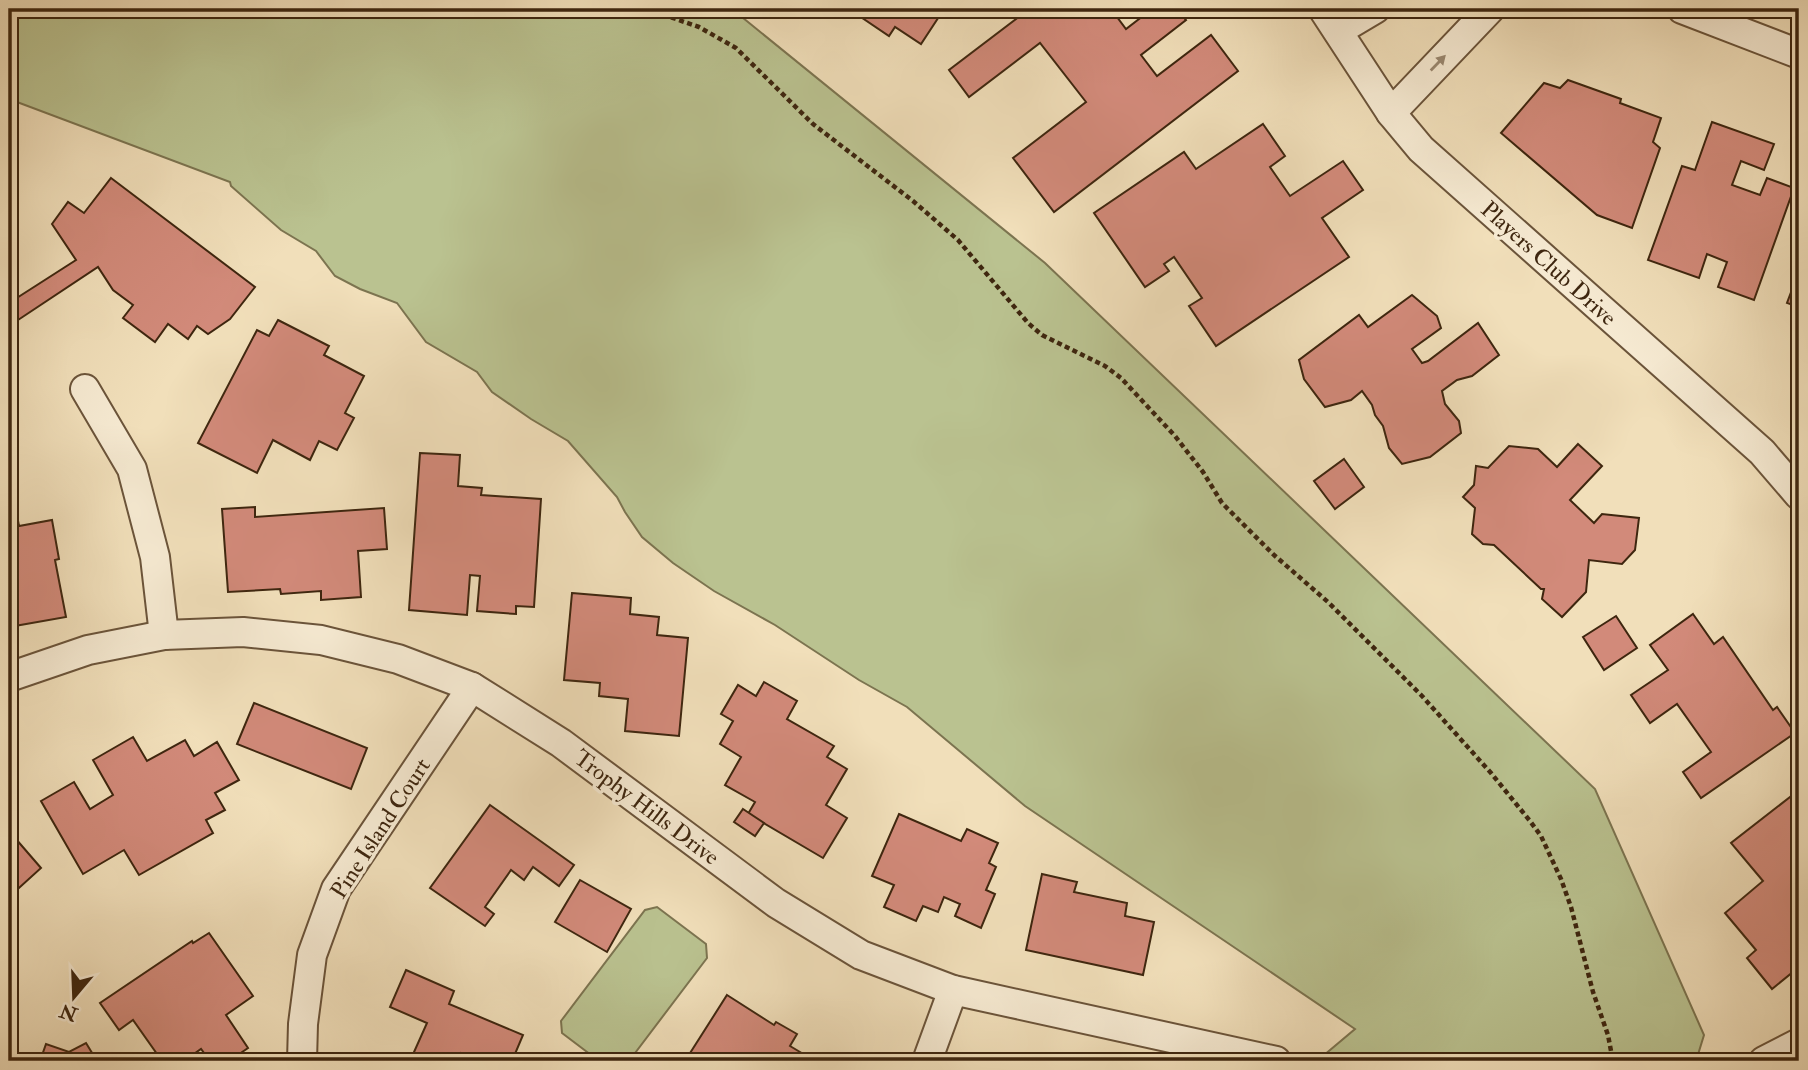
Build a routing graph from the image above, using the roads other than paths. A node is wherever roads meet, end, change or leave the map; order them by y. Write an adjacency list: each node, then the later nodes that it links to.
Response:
1 (1375, 9): 4 (street)
2 (1490, 9): 6 (street, one-way to 2)
3 (1682, 9): 5 (street)
4 (1330, 20): 6 (street, Players Club Drive)
5 (1799, 54)
6 (1391, 113): 8 (street, Players Club Drive)
7 (85, 389): 9 (street)
8 (1799, 495)
9 (164, 635): 10 (street, Trophy Hills Drive); 11 (street, Trophy Hills Drive)
10 (9, 677)
11 (472, 687): 12 (street, Trophy Hills Drive); 14 (street, Pine Island Court)
12 (953, 990): 15 (street); 16 (street, Trophy Hills Drive)
13 (1799, 1043): 17 (street)
14 (302, 1061)
15 (927, 1061)
16 (1276, 1061)
17 (1764, 1061)

